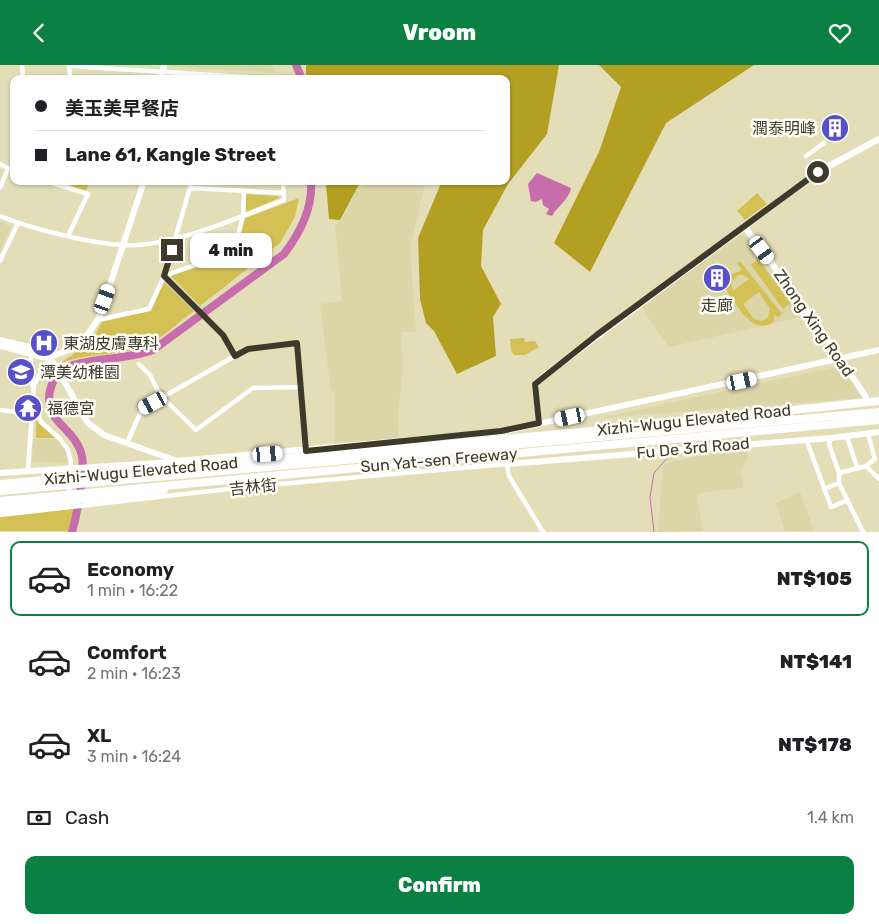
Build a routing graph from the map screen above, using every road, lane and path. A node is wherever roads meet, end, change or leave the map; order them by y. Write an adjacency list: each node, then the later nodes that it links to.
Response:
1 (70, 66): 2 (street)
2 (162, 72): 3 (street)
3 (190, 75)
4 (879, 139): 20 (street)
5 (824, 143): 6 (street)
6 (806, 156)
7 (0, 165): 8 (street)
8 (8, 169): 13 (street)
9 (65, 185): 21 (street)
10 (143, 185): 23 (street)
11 (191, 185): 14 (street)
12 (283, 185): 16 (street)
13 (0, 188)
14 (191, 188): 15 (street); 22 (street)
15 (244, 192): 16 (street); 17 (street)
16 (284, 193): 17 (street)
17 (243, 215): 22 (street); 25 (street)
18 (0, 216): 19 (street)
19 (18, 223): 21 (street); 24 (street)
20 (744, 226): 33 (street, Zhong Xing Road); 45 (street)
21 (68, 236): 23 (street)
22 (176, 237): 23 (street); 25 (street)
23 (123, 245): 26 (street)
24 (0, 261)
25 (164, 276): 26 (street); 31 (street)
26 (97, 320): 32 (street)
27 (0, 340): 32 (street)
28 (0, 346): 30 (street)
29 (879, 351): 33 (street)
30 (31, 354): 32 (street); 36 (street)
31 (235, 356): 35 (street); 37 (street)
32 (50, 357): 36 (street); 50 (street)
33 (842, 359): 38 (street, Zhong Xing Road); 45 (street)
34 (139, 364): 37 (street)
35 (299, 387): 37 (street); 52 (street)
36 (33, 389): 39 (street)
37 (163, 397): 50 (street)
38 (866, 397)
39 (33, 398): 43 (street); 69 (street)
40 (879, 401): 64 (highway, Xizhi-Wugu Elevated Road)
41 (0, 410): 43 (street)
42 (879, 412): 66 (highway, Sun Yat-sen Freeway)
43 (31, 414): 58 (street)
44 (879, 420): 60 (highway, Sun Yat-sen Freeway)
45 (539, 423): 52 (street)
46 (879, 432): 47 (street, Fu De 3rd Road)
47 (868, 434): 48 (street, Fu De 3rd Road); 53 (street)
48 (847, 437): 49 (street, Fu De 3rd Road); 57 (street)
49 (831, 438): 55 (street, Fu De 3rd Road); 61 (street)
50 (127, 443): 54 (street)
51 (808, 444): 65 (street)
52 (306, 451): 54 (street)
53 (877, 457): 56 (street)
54 (177, 461): 58 (street)
55 (507, 464): 69 (street, 吉林街); 72 (street)
56 (866, 466): 57 (street); 62 (street)
57 (857, 467): 61 (street)
58 (28, 470): 59 (street)
59 (0, 473)
60 (287, 473): 68 (highway, Sun Yat-sen Freeway); 70 (highway, Xizhi-Wugu Elevated Road)
61 (839, 473): 63 (street)
62 (879, 479)
63 (839, 483): 65 (street); 67 (street)
64 (0, 484)
65 (824, 489): 67 (street)
66 (0, 491)
67 (848, 500): 73 (street)
68 (0, 501)
69 (70, 507): 71 (street, 吉林街)
70 (0, 509)
71 (0, 515)
72 (543, 531)
73 (863, 531)

